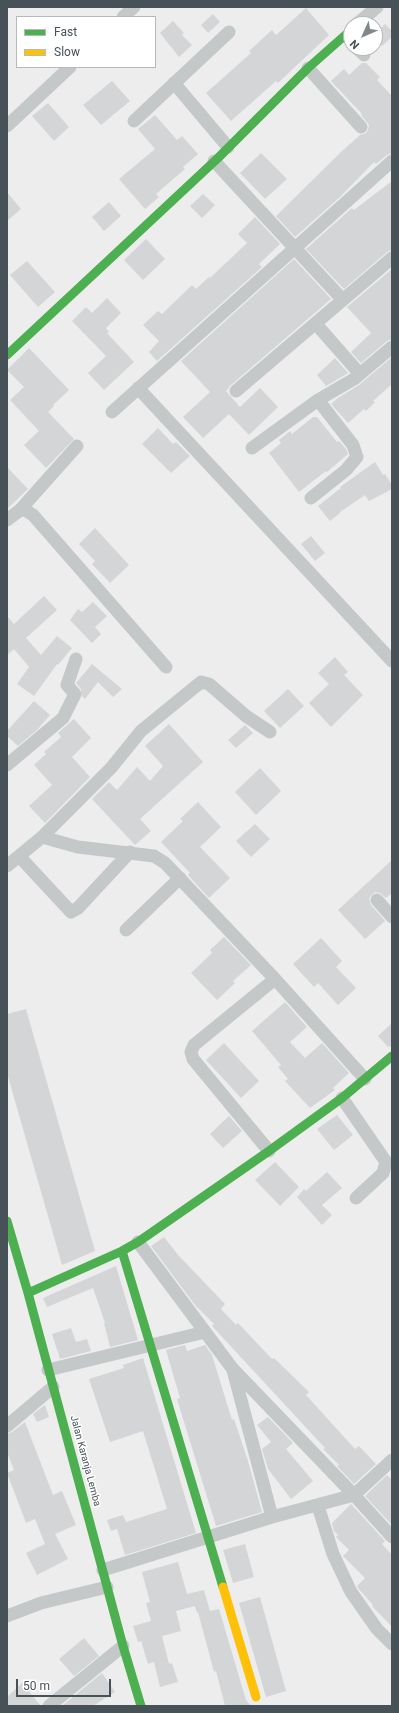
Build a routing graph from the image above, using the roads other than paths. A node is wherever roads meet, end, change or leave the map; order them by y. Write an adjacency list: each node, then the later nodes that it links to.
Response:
1 (134, 7): 3 (street)
2 (377, 7): 4 (street)
3 (124, 16)
4 (366, 16)
5 (229, 32): 9 (street)
6 (343, 41): 8 (street)
7 (69, 68): 11 (street)
8 (308, 68): 12 (street); 13 (street)
9 (174, 83): 10 (street); 13 (street)
10 (134, 121)
11 (7, 126)
12 (361, 127)
13 (228, 147): 15 (street)
14 (392, 160): 16 (street)
15 (214, 161): 16 (street); 21 (street)
16 (296, 247): 18 (street); 23 (street)
17 (392, 258): 18 (street)
18 (343, 300): 19 (street)
19 (316, 324): 22 (street); 24 (street)
20 (392, 347): 22 (street)
21 (7, 355)
22 (360, 374): 25 (street)
23 (138, 388): 26 (street); 33 (street)
24 (236, 391)
25 (318, 400): 28 (street); 29 (street)
26 (112, 412)
27 (77, 446): 30 (street)
28 (252, 448)
29 (311, 498)
30 (20, 510): 31 (street); 34 (street)
31 (7, 520)
32 (76, 659): 36 (street)
33 (392, 661)
34 (166, 667)
35 (270, 732): 37 (street)
36 (7, 766)
37 (42, 836): 38 (street); 39 (street)
38 (130, 852): 39 (street); 41 (street)
39 (19, 856): 40 (street)
40 (7, 866)
41 (180, 878): 44 (street); 45 (street)
42 (377, 900): 43 (street)
43 (392, 918)
44 (126, 930)
45 (275, 979): 47 (street); 49 (street)
46 (392, 1056): 47 (street)
47 (365, 1079): 48 (street)
48 (342, 1098): 49 (street); 50 (street)
49 (269, 1151): 53 (street)
50 (356, 1198)
51 (7, 1221): 52 (street, Jalan Karanja Lemba)
52 (9, 1236): 55 (street, Jalan Karanja Lemba)
53 (138, 1242): 54 (street); 56 (street)
54 (122, 1251): 55 (street); 57 (street)
55 (28, 1292): 59 (street, Jalan Karanja Lemba)
56 (205, 1332): 57 (street); 58 (street)
57 (150, 1346): 59 (street); 67 (street)
58 (232, 1368): 63 (street); 65 (street)
59 (48, 1370): 60 (street, Jalan Karanja Lemba)
60 (53, 1387): 61 (street); 68 (street, Jalan Karanja Lemba)
61 (7, 1426)
62 (392, 1460): 63 (street)
63 (354, 1495): 64 (street); 66 (street)
64 (318, 1506): 65 (street); 71 (street)
65 (272, 1517): 67 (street)
66 (392, 1537)
67 (207, 1538): 68 (street); 73 (street)
68 (103, 1570): 69 (street, Jalan Karanja Lemba)
69 (107, 1587): 70 (street); 72 (street, Jalan Karanja Lemba)
70 (7, 1616)
71 (392, 1644)
72 (123, 1646): 74 (street); 75 (street, Jalan Karanja Lemba)
73 (256, 1697)
74 (49, 1706)
75 (140, 1706)

